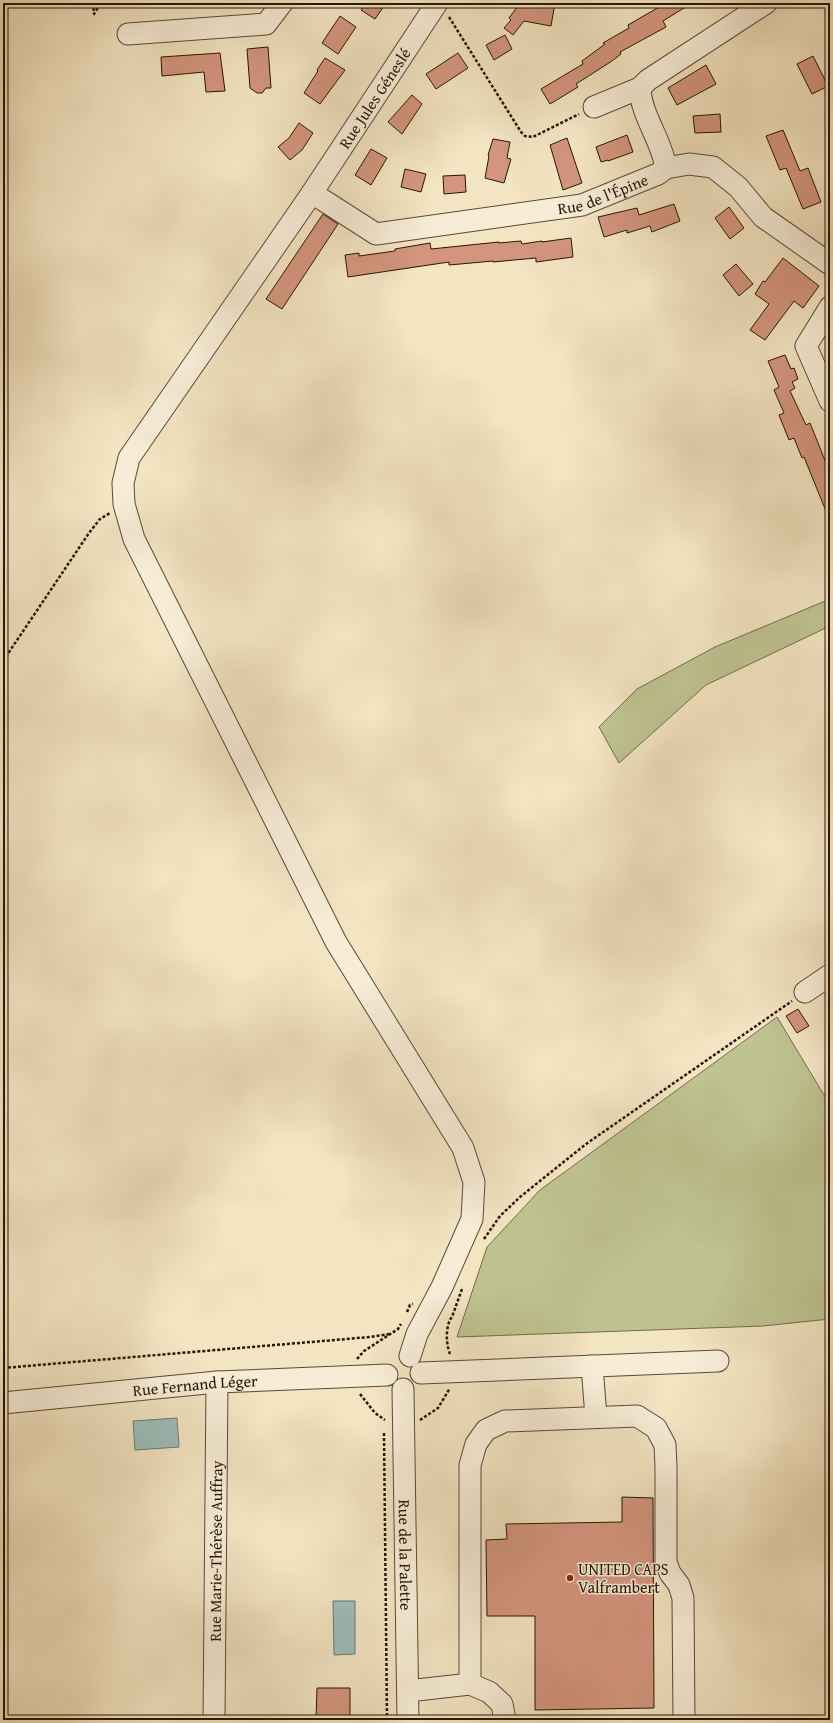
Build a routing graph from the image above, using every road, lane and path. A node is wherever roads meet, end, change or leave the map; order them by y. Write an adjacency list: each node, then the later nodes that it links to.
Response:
1 (92, 3): 2 (path)
2 (101, 3)
3 (282, 3): 6 (street)
4 (766, 3): 7 (street)
5 (442, 9): 8 (path); 10 (street, Rue Jules Géneslé)
6 (128, 34)
7 (640, 88): 8 (street); 9 (street, Rue de l'Épine)
8 (594, 107)
9 (666, 168): 10 (street, Rue de l'Épine); 11 (street)
10 (312, 193): 14 (street, Rue Jules Géneslé)
11 (830, 264)
12 (830, 307): 13 (street)
13 (830, 401)
14 (124, 504): 15 (path); 22 (street, Rue Jules Géneslé)
15 (3, 661)
16 (830, 976): 17 (street)
17 (805, 992): 18 (path)
18 (482, 1242)
19 (464, 1283): 25 (path)
20 (392, 1334): 24 (path)
21 (718, 1361): 23 (street)
22 (415, 1365): 25 (street); 26 (street); 28 (street)
23 (592, 1366): 25 (street); 30 (street)
24 (3, 1368)
25 (452, 1372): 32 (path)
26 (387, 1375): 27 (street, Rue Fernand Léger); 28 (street)
27 (217, 1382): 29 (street, Rue Fernand Léger); 35 (street, Rue Marie-Thérèse Auffray)
28 (403, 1389): 32 (street, Rue de la Palette)
29 (3, 1403)
30 (596, 1417): 33 (street); 39 (street)
31 (384, 1419): 36 (path)
32 (404, 1426): 34 (street, Rue de la Palette)
33 (470, 1684): 34 (street); 38 (street)
34 (408, 1691): 37 (street, Rue de la Palette)
35 (214, 1720)
36 (387, 1720)
37 (408, 1720)
38 (505, 1720)
39 (684, 1720)

